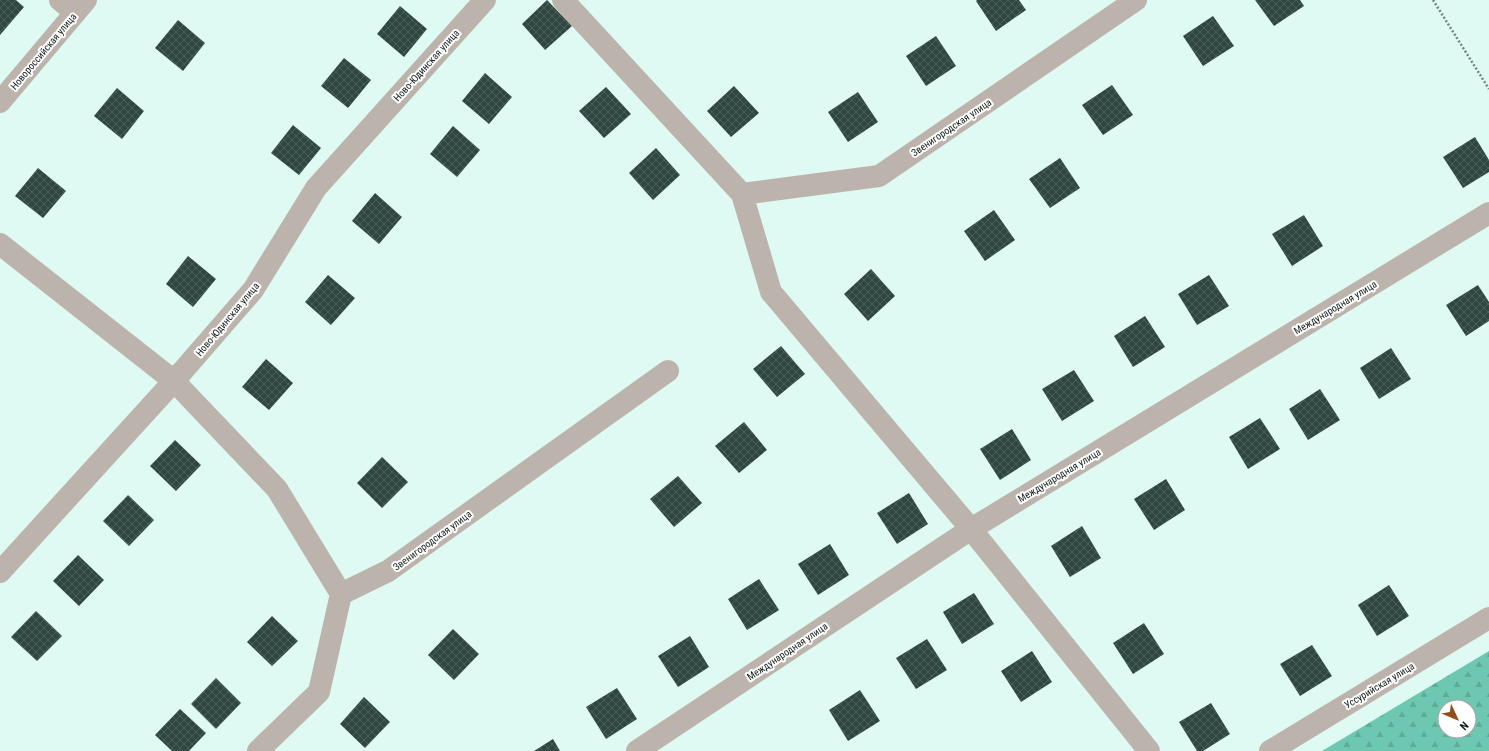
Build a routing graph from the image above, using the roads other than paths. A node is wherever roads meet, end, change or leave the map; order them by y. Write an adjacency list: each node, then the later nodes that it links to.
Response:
1 (485, 0): 10 (street, Ново-Юдинская улица)
2 (563, 0): 6 (street)
3 (1136, 0): 6 (street, Звенигородская улица)
4 (74, 4): 5 (street, Новороссийская улица)
5 (0, 102)
6 (742, 194): 11 (street)
7 (1489, 213): 11 (street, Международная улица)
8 (0, 244): 10 (street)
9 (668, 371): 13 (street, Звенигородская улица)
10 (174, 380): 12 (street, Ново-Юдинская улица); 13 (street)
11 (971, 529): 16 (street, Международная улица); 17 (street)
12 (0, 572)
13 (341, 594): 15 (street)
14 (1489, 618): 18 (street, Уссурийская улица)
15 (258, 751)
16 (637, 751)
17 (1149, 751)
18 (1270, 751)

